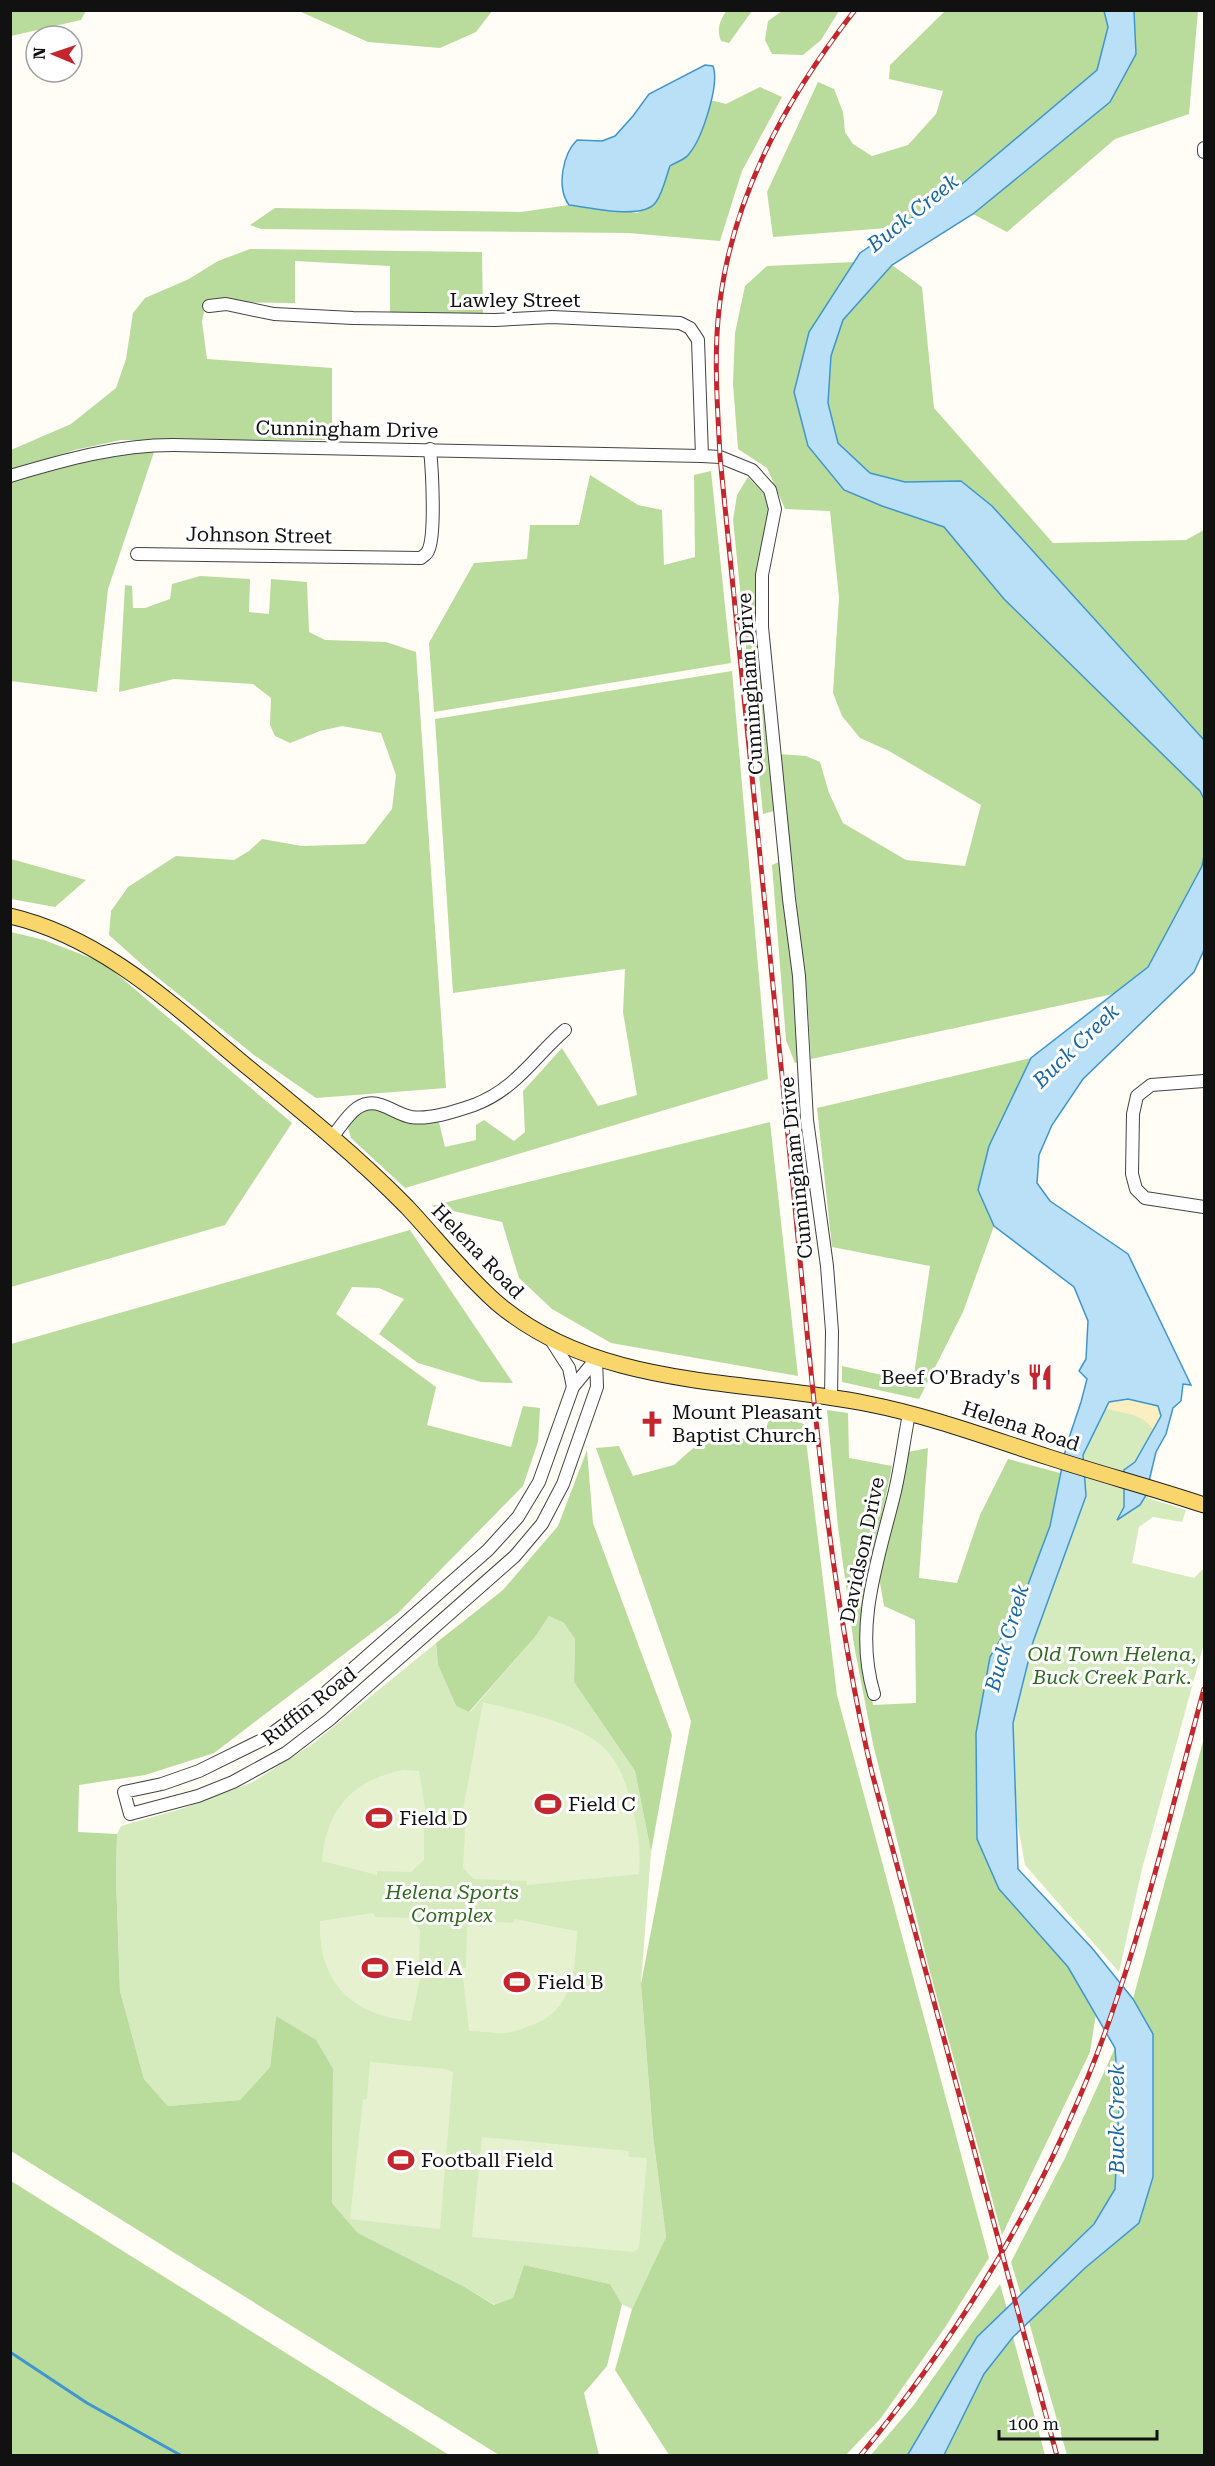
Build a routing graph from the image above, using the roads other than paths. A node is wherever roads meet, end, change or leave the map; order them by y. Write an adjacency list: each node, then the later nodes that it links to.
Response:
1 (209, 306): 3 (street, Lawley Street)
2 (430, 449): 3 (street, Cunningham Drive); 4 (street, Cunningham Drive); 5 (street, Johnson Street)
3 (702, 456): 14 (street, Cunningham Drive)
4 (10, 476)
5 (137, 554)
6 (10, 916): 9 (main road, Helena Road)
7 (565, 1030): 9 (street)
8 (1204, 1081): 10 (street)
9 (332, 1137): 11 (main road, Helena Road)
10 (1204, 1207)
11 (551, 1340): 12 (main road, Helena Road); 13 (street)
12 (596, 1359): 13 (street, Ruffin Road); 13 (street, Ruffin Road); 14 (main road, Helena Road)
13 (573, 1387)
14 (831, 1398): 15 (main road, Helena Road)
15 (909, 1414): 16 (main road, Helena Road); 17 (street, Davidson Drive)
16 (1204, 1505)
17 (874, 1694)

